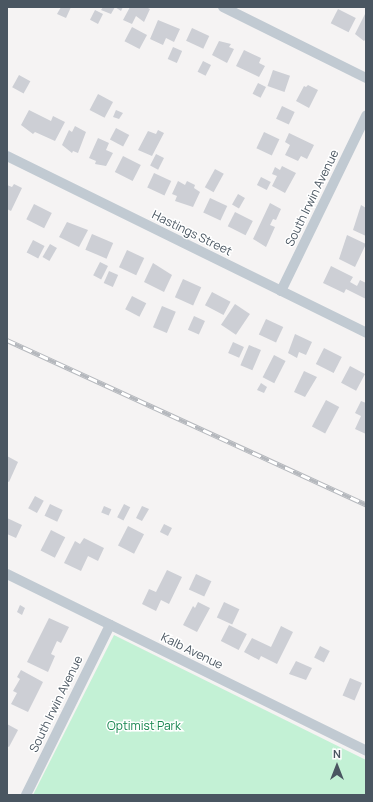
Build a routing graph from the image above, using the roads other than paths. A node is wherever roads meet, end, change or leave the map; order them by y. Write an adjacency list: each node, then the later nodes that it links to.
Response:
1 (223, 7): 2 (street)
2 (366, 78)
3 (366, 116): 5 (street, South Irwin Avenue)
4 (7, 156): 5 (street, Hastings Street)
5 (282, 291): 6 (street, Hastings Street)
6 (366, 333)
7 (7, 574): 8 (street, Kalb Avenue)
8 (110, 625): 9 (street, Kalb Avenue); 10 (street, South Irwin Avenue)
9 (366, 751)
10 (26, 795)

